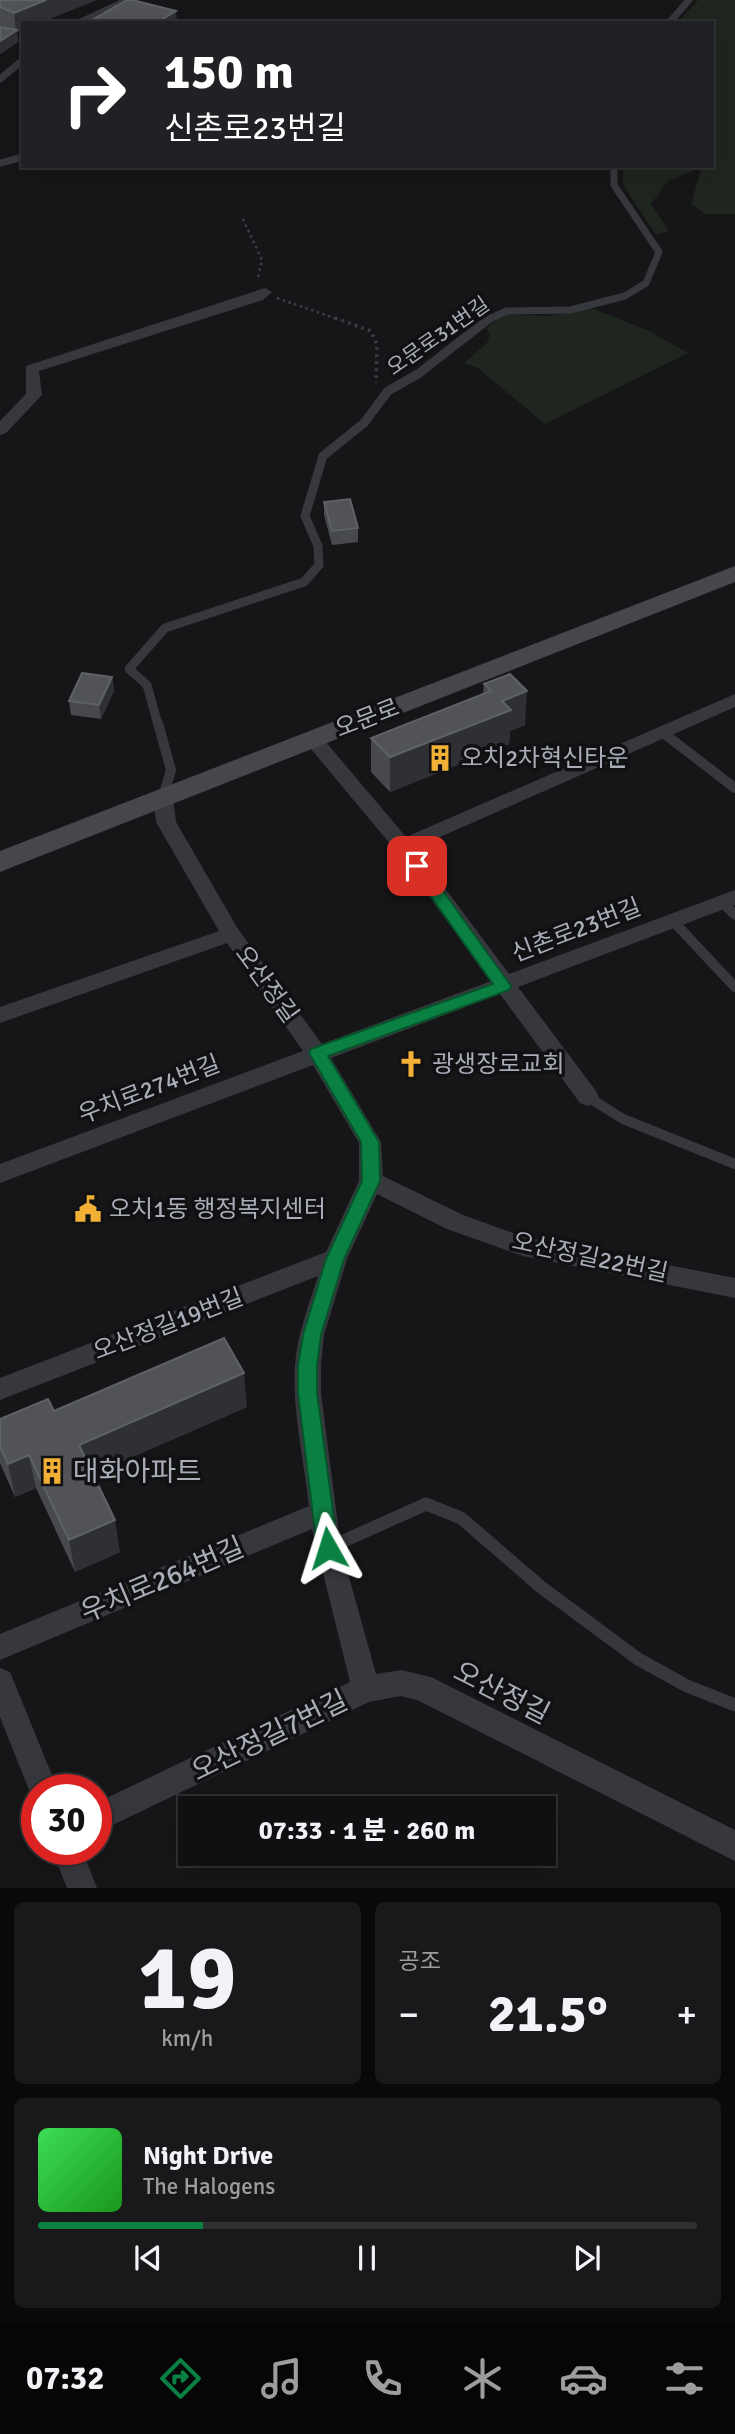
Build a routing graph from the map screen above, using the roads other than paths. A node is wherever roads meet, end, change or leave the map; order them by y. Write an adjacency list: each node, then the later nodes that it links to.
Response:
1 (128, 0): 3 (lane)
2 (689, 0): 4 (lane)
3 (83, 21)
4 (670, 21)
5 (21, 62): 6 (lane)
6 (0, 79)
7 (21, 158): 8 (lane)
8 (0, 163)
9 (614, 168): 17 (lane, 오문로31번길)
10 (265, 292): 11 (street)
11 (0, 430)
12 (735, 573): 15 (street, 오문로)
13 (735, 700): 14 (street)
14 (662, 732): 16 (lane); 18 (street)
15 (313, 739): 17 (street, 오문로); 18 (street)
16 (735, 788)
17 (163, 797): 19 (street, 오문로); 22 (street, 오산정길)
18 (403, 846): 23 (street)
19 (0, 862)
20 (731, 905): 21 (street, 신촌로23번길)
21 (673, 921): 23 (street, 신촌로23번길); 24 (lane)
22 (231, 934): 25 (street, 오산정길); 26 (street, 오산정길)
23 (503, 986): 26 (street, 신촌로23번길); 27 (street)
24 (735, 987)
25 (0, 1015)
26 (317, 1053): 29 (street, 우치로274번길); 30 (street, 오산정길)
27 (588, 1097): 28 (lane)
28 (735, 1164)
29 (0, 1174)
30 (371, 1181): 31 (street, 오산정길); 32 (street, 오산정길22번길)
31 (335, 1259): 33 (street, 오산정길19번길); 34 (street, 오산정길)
32 (735, 1288)
33 (0, 1389)
34 (324, 1512): 35 (street, 오산정길); 36 (street, 우치로264번길)
35 (328, 1548): 38 (street, 오산정길); 39 (lane)
36 (0, 1647)
37 (0, 1681): 40 (street)
38 (366, 1689): 41 (street, 오산정길7번길); 42 (street, 오산정길)
39 (735, 1705)
40 (37, 1774)
41 (112, 1810)
42 (735, 1846)
43 (71, 1865): 44 (street)
44 (78, 1887)

